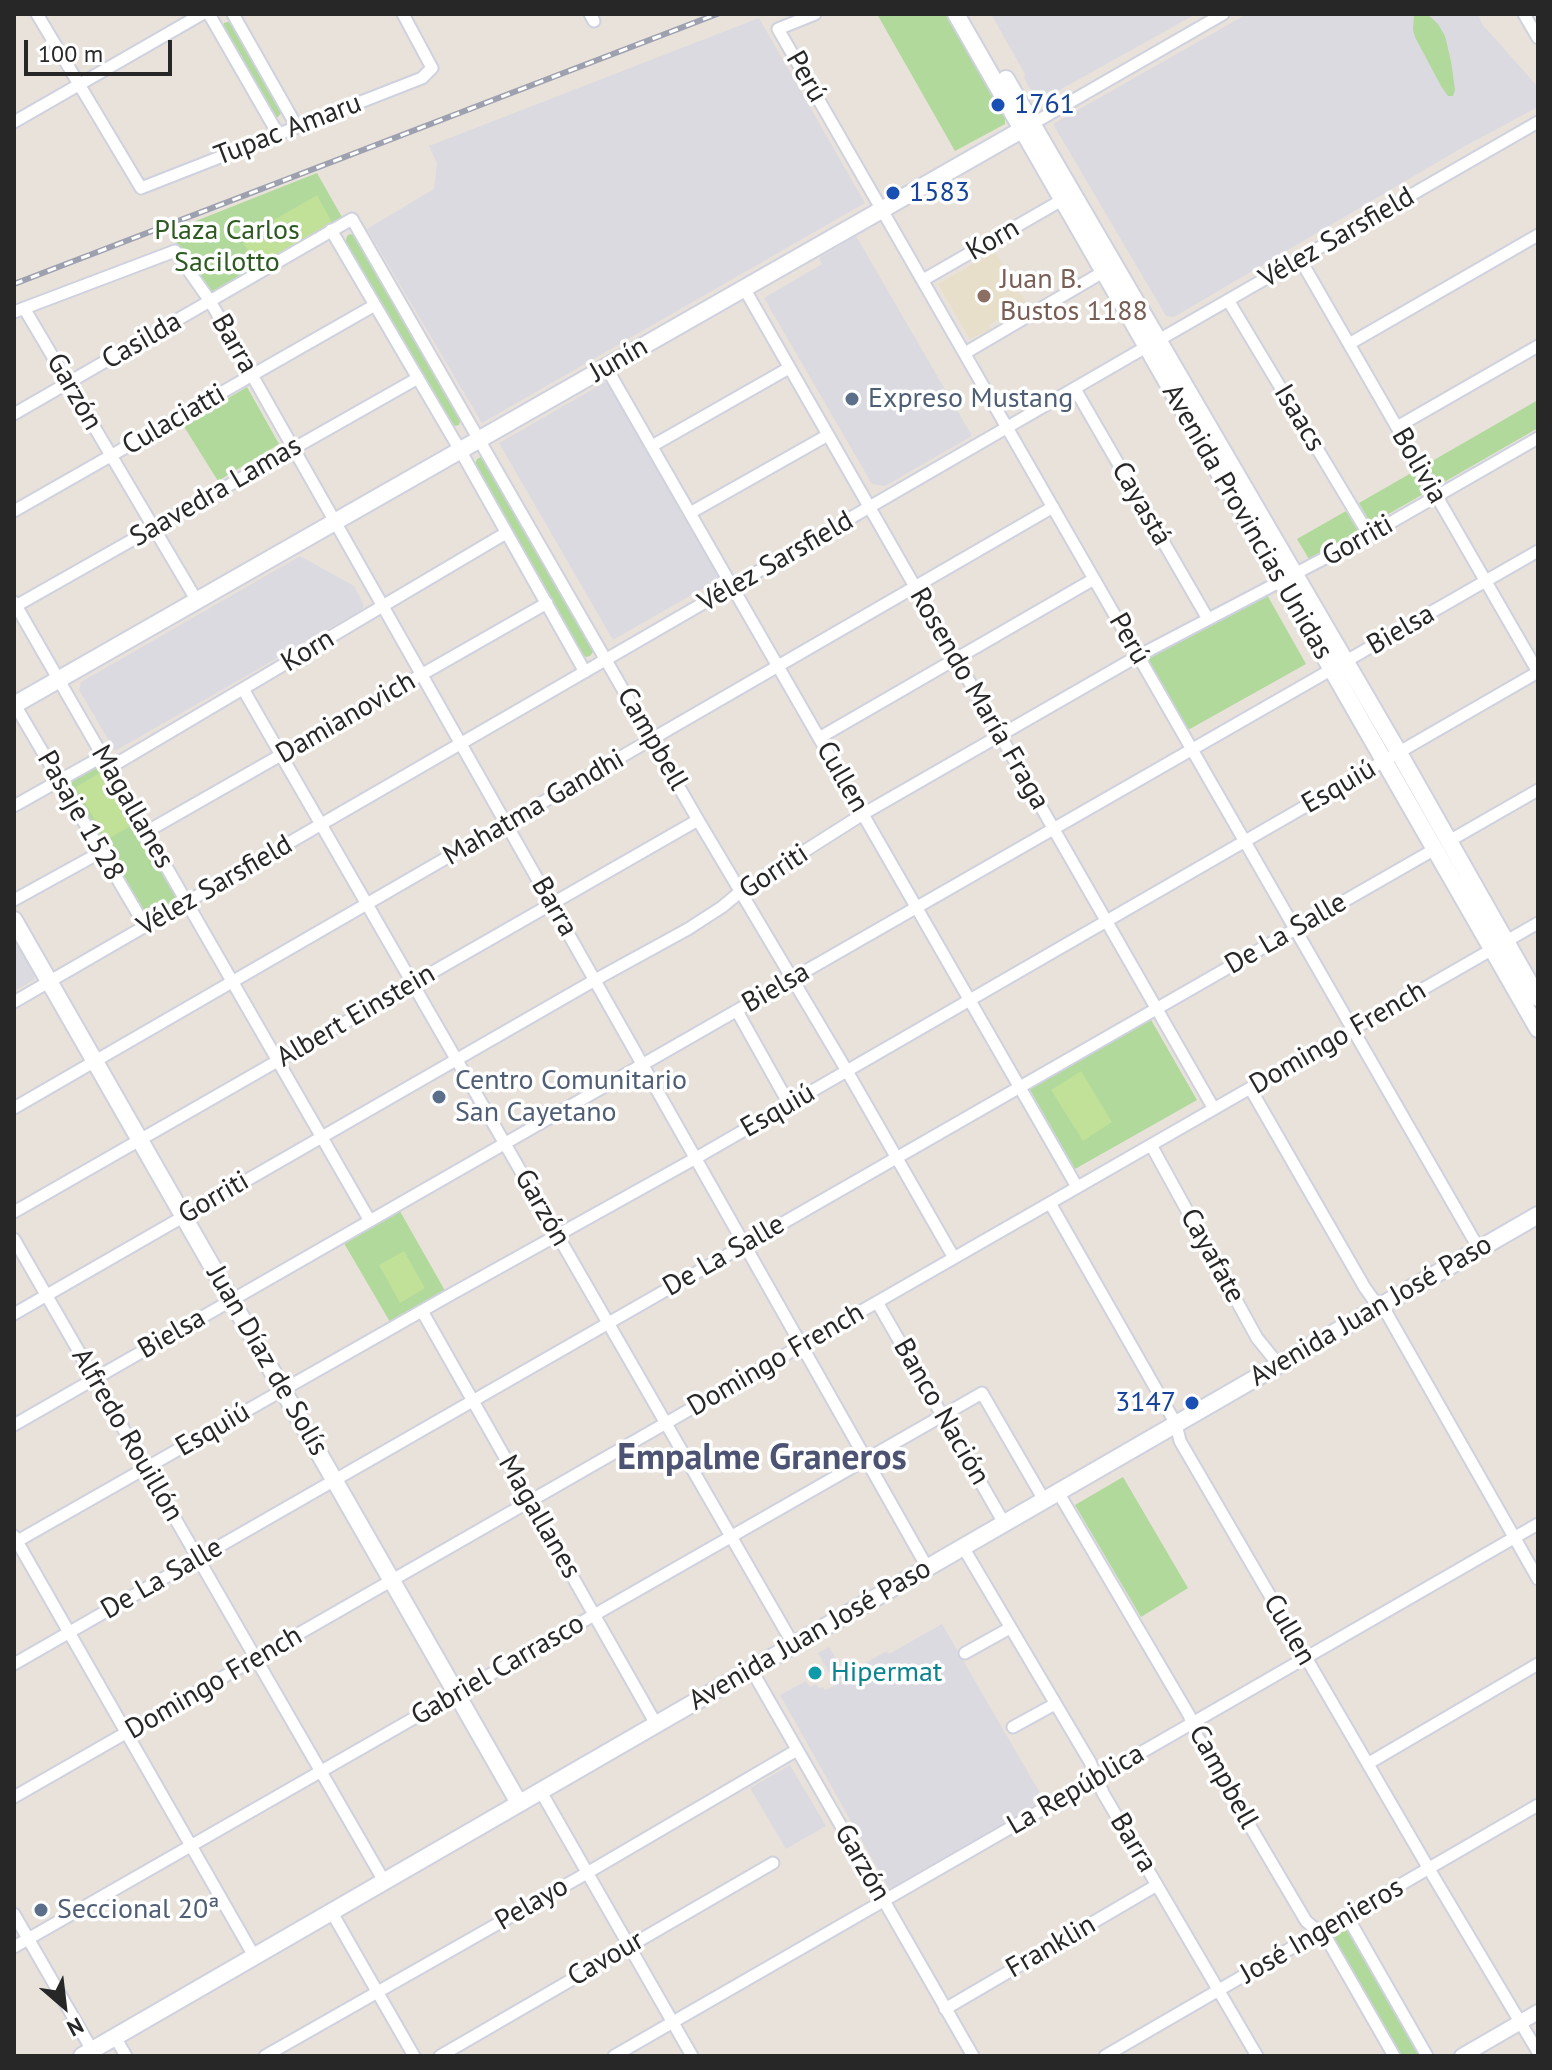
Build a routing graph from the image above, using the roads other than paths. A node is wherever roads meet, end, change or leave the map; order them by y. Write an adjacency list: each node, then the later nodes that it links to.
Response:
1 (37, 14): 12 (street)
2 (202, 14): 12 (street)
3 (209, 14): 17 (street)
4 (233, 14): 15 (street)
5 (403, 14): 15 (street, Tupac Amaru)
6 (815, 14): 19 (street, Perú)
7 (956, 14): 16 (main road, Avenida Provincias Unidas)
8 (968, 14): 16 (main road, Avenida Provincias Unidas)
9 (1223, 14): 16 (street, Junín)
10 (1524, 14): 11 (street)
11 (1537, 34)
12 (78, 85): 13 (street); 17 (street, Tupac Amaru)
13 (14, 122)
14 (1538, 122): 23 (street, Vélez Sarsfield)
15 (297, 127): 17 (street, Tupac Amaru)
16 (1027, 127): 18 (main road, Avenida Provincias Unidas); 19 (main road, Junín); 31 (main road, Avenida Provincias Unidas)
17 (278, 134)
18 (1062, 200): 24 (main road, Avenida Provincias Unidas); 25 (street, Korn)
19 (882, 209): 25 (street, Perú); 26 (main road, Junín)
20 (352, 219): 21 (street, Casilda); 46 (street, Campbell)
21 (331, 230): 28 (street, Casilda); 29 (street, Campbell)
22 (1538, 235): 32 (street)
23 (1300, 259): 27 (street, Vélez Sarsfield); 32 (street, Bolivia)
24 (1103, 272): 31 (main road, Avenida Provincias Unidas); 34 (street)
25 (923, 280): 34 (street, Perú)
26 (744, 288): 35 (main road, Junín); 36 (street, Rosendo María Fraga)
27 (1228, 300): 31 (street, Vélez Sarsfield); 59 (street, Isaacs)
28 (210, 301): 30 (street, Barra); 37 (street, Barra); 39 (street, Casilda)
29 (375, 305): 37 (street, Culaciatti); 38 (street, Campbell)
30 (19, 310): 39 (street, Garzón)
31 (1152, 344): 40 (street, Vélez Sarsfield); 61 (main road, Avenida Provincias Unidas)
32 (1349, 344): 42 (street, Bolivia)
33 (1538, 346): 42 (street)
34 (965, 353): 43 (street, Perú)
35 (606, 367): 46 (main road, Junín); 47 (street, Cullen)
36 (789, 368): 44 (street, Rosendo María Fraga); 47 (street)
37 (252, 375): 48 (street, Barra); 50 (street, Culaciatti)
38 (418, 378): 48 (street, Saavedra Lamas); 49 (street, Campbell)
39 (68, 383): 41 (street, Casilda); 50 (street, Garzón)
40 (1075, 389): 43 (street, Vélez Sarsfield); 70 (street, Cayastá)
41 (14, 414)
42 (1397, 427): 51 (street, Bolivia)
43 (1007, 428): 52 (street, Vélez Sarsfield); 53 (street, Perú)
44 (828, 435): 52 (street, Rosendo María Fraga); 55 (street)
45 (1538, 438): 51 (street, Gorriti)
46 (480, 439): 49 (main road, Junín); 72 (street, Campbell)
47 (652, 446): 55 (street, Cullen)
48 (294, 448): 56 (street, Barra); 57 (street, Saavedra Lamas)
49 (460, 450): 56 (main road, Junín); 58 (street, Campbell)
50 (111, 456): 54 (street, Culaciatti); 57 (street, Garzón)
51 (1437, 497): 59 (street, Gorriti); 63 (street, Bolivia)
52 (869, 507): 64 (street, Vélez Sarsfield); 65 (street, Rosendo María Fraga)
53 (1053, 507): 62 (street, Perú); 65 (street, Mahatma Gandhi)
54 (14, 511)
55 (690, 513): 64 (street, Cullen)
56 (335, 522): 66 (main road, Junín); 69 (street, Barra)
57 (154, 528): 66 (street, Garzón); 68 (street, Saavedra Lamas)
58 (506, 533): 67 (street, Campbell); 69 (street, Korn)
59 (1369, 535): 61 (street, Gorriti)
60 (1538, 551): 63 (street, Bielsa)
61 (1288, 578): 70 (street, Gorriti); 75 (main road, Avenida Provincias Unidas)
62 (1094, 579): 71 (street, Perú); 73 (street)
63 (1485, 581): 75 (street, Bielsa); 77 (street, Bolivia)
64 (732, 587): 72 (street, Vélez Sarsfield); 74 (street, Cullen)
65 (915, 587): 73 (street, Rosendo María Fraga); 74 (street, Mahatma Gandhi)
66 (197, 601): 79 (main road, Junín)
67 (547, 603): 76 (street, Campbell); 78 (street, Damianovich)
68 (15, 605): 79 (street, Magallanes)
69 (383, 606): 78 (street, Barra); 80 (street, Korn)
70 (1208, 619): 71 (street, Gorriti)
71 (1138, 656): 82 (street, Gorriti); 86 (street, Perú)
72 (607, 659): 76 (street, Vélez Sarsfield); 84 (street, Campbell)
73 (956, 659): 82 (street, Rosendo María Fraga); 83 (street)
74 (778, 666): 83 (street, Cullen); 84 (street, Mahatma Gandhi)
75 (1339, 666): 86 (street, Bielsa); 89 (main road, Avenida Provincias Unidas)
76 (585, 672): 85 (street, Vélez Sarsfield)
77 (1538, 672): 89 (street, Esquiú)
78 (422, 675): 85 (street, Barra); 87 (street, Damianovich)
79 (59, 680): 81 (main road, Junín); 88 (street, Magallanes)
80 (243, 689): 87 (street, Garzón); 90 (street, Korn)
81 (14, 705): 91 (street, Pasaje 1528)
82 (1000, 736): 94 (street, Gorriti); 98 (street, Rosendo María Fraga)
83 (819, 738): 94 (street, Cullen)
84 (653, 739): 95 (street, Campbell); 97 (street, Mahatma Gandhi)
85 (461, 744): 96 (street, Vélez Sarsfield); 97 (street, Barra)
86 (1192, 750): 98 (street, Bielsa); 100 (street, Perú)
87 (281, 755): 96 (street, Garzón); 99 (street, Damianovich)
88 (103, 756): 90 (street, Magallanes); 91 (street)
89 (1392, 757): 100 (street, Esquiú); 101 (main road, Avenida Provincias Unidas)
90 (109, 768): 99 (street, Magallanes)
91 (59, 781): 93 (street); 102 (street, Pasaje 1528)
92 (1538, 790): 101 (street, De La Salle)
93 (14, 806)
94 (863, 814): 103 (street, Gorriti); 108 (street, Cullen)
95 (698, 820): 103 (street, Campbell); 107 (street, Albert Einstein)
96 (321, 824): 105 (street, Vélez Sarsfield); 106 (street, Garzón)
97 (506, 824): 106 (street, Mahatma Gandhi); 107 (street, Barra)
98 (1053, 829): 108 (street, Bielsa); 110 (street, Rosendo María Fraga)
99 (146, 832): 105 (street, Magallanes)
100 (1245, 841): 110 (street, Esquiú); 113 (street, Perú)
101 (1442, 845): 113 (street, De La Salle); 114 (main road, Avenida Provincias Unidas)
102 (101, 852): 104 (street); 112 (street, Pasaje 1528)
103 (740, 892): 115 (street, Campbell); 116 (street, Gorriti)
104 (14, 900)
105 (186, 902): 112 (street, Vélez Sarsfield); 118 (street, Magallanes)
106 (367, 904): 118 (street, Mahatma Gandhi); 119 (street, Garzón)
107 (552, 904): 116 (street, Barra); 119 (street, Albert Einstein)
108 (917, 908): 115 (street, Bielsa); 121 (street, Cullen)
109 (14, 920): 117 (main road, Juan Díaz de Solís)
110 (1106, 922): 121 (street, Esquiú); 123 (street, Rosendo María Fraga)
111 (1538, 923): 114 (street, Domingo French)
112 (145, 926): 117 (street, Vélez Sarsfield)
113 (1295, 929): 123 (street, De La Salle); 125 (street, Perú)
114 (1499, 945): 120 (main road, Avenida Provincias Unidas); 125 (street, Domingo French); 126 (main road, Avenida Provincias Unidas)
115 (792, 979): 124 (street, Bielsa); 131 (street, Campbell)
116 (595, 980): 127 (street, Gorriti); 130 (street, Barra)
117 (49, 981): 122 (street, Vélez Sarsfield); 128 (main road, Juan Díaz de Solís)
118 (232, 982): 128 (street, Mahatma Gandhi); 129 (street, Magallanes)
119 (413, 983): 127 (street, Garzón); 129 (street, Albert Einstein)
120 (1538, 998)
121 (970, 1000): 131 (street, Esquiú); 132 (street, Cullen)
122 (14, 1002)
123 (1156, 1009): 132 (street, De La Salle); 136 (street, Rosendo María Fraga)
124 (737, 1011): 130 (street, Bielsa); 134 (street)
125 (1353, 1029): 133 (street, Domingo French); 152 (street, Perú)
126 (1538, 1029)
127 (457, 1059): 137 (street, Gorriti); 139 (street, Garzón)
128 (95, 1061): 135 (street, Mahatma Gandhi); 138 (main road, Juan Díaz de Solís)
129 (278, 1061): 137 (street, Magallanes); 138 (street, Albert Einstein)
130 (643, 1065): 139 (street, Bielsa); 141 (street, Barra)
131 (847, 1071): 134 (street, Esquiú); 142 (street, Campbell)
132 (1020, 1087): 142 (street, De La Salle); 143 (street, Cullen)
133 (1250, 1088): 136 (street, Domingo French); 157 (street)
134 (789, 1104): 141 (street, Esquiú)
135 (14, 1108)
136 (1214, 1109): 140 (street, Domingo French)
137 (321, 1137): 147 (street, Gorriti); 148 (street, Magallanes)
138 (140, 1140): 145 (street, Albert Einstein); 147 (main road, Juan Díaz de Solís)
139 (505, 1143): 148 (street, Bielsa); 149 (street, Garzón)
140 (1151, 1145): 143 (street, Domingo French); 162 (street, Cayafate)
141 (696, 1158): 149 (street, Esquiú); 151 (street, Barra)
142 (896, 1158): 151 (street, De La Salle); 153 (street, Campbell)
143 (1077, 1187): 144 (street, Domingo French)
144 (1050, 1203): 153 (street, Domingo French); 169 (street, Cullen)
145 (14, 1212)
146 (1538, 1215): 152 (main road, Avenida Juan José Paso)
147 (183, 1216): 154 (street, Gorriti); 155 (main road, Juan Díaz de Solís)
148 (370, 1221): 155 (street, Bielsa)
149 (558, 1235): 158 (street, Esquiú); 160 (street, Garzón)
150 (14, 1239): 154 (street, Alfredo Rouillón)
151 (745, 1245): 160 (street, De La Salle); 161 (street, Barra)
152 (1479, 1249): 157 (main road, Avenida Juan José Paso)
153 (954, 1258): 156 (street, Domingo French)
154 (46, 1295): 159 (street, Gorriti); 163 (street, Alfredo Rouillón)
155 (231, 1300): 163 (street, Bielsa); 164 (main road, Juan Díaz de Solís)
156 (877, 1302): 161 (street, Domingo French); 167 (street, Banco Nación)
157 (1382, 1305): 162 (main road, Avenida Juan José Paso); 179 (street)
158 (422, 1311): 164 (street, Esquiú); 166 (street, Magallanes)
159 (14, 1314)
160 (608, 1323): 166 (street, De La Salle); 168 (street, Garzón)
161 (802, 1345): 168 (street, Domingo French); 171 (street, Barra)
162 (1278, 1364): 169 (main road, Avenida Juan José Paso)
163 (95, 1379): 170 (street, Bielsa); 172 (street, Alfredo Rouillón)
164 (283, 1390): 172 (street, Esquiú); 173 (main road, Juan Díaz de Solís)
165 (982, 1393): 167 (street, Gabriel Carrasco); 174 (street, Campbell)
166 (473, 1401): 173 (street, De La Salle); 175 (street, Magallanes)
167 (943, 1416): 171 (street, Gabriel Carrasco); 176 (street, Banco Nación)
168 (666, 1423): 175 (street, Domingo French); 178 (street, Garzón)
169 (1176, 1424): 174 (main road, Avenida Juan José Paso); 191 (street, Cullen)
170 (14, 1425)
171 (867, 1459): 178 (street, Gabriel Carrasco); 183 (street, Barra)
172 (146, 1468): 180 (street, Esquiú); 182 (street, Alfredo Rouillón)
173 (334, 1480): 182 (street, De La Salle); 185 (main road, Juan Díaz de Solís)
174 (1051, 1496): 176 (main road, Avenida Juan José Paso); 198 (street, Campbell)
175 (530, 1501): 185 (street, Domingo French); 186 (street, Magallanes)
176 (1004, 1523): 181 (main road, Avenida Juan José Paso)
177 (1538, 1524): 179 (street, La República)
178 (731, 1537): 186 (street, Gabriel Carrasco); 189 (street, Garzón)
179 (1514, 1537): 184 (street); 191 (street, La República)
180 (15, 1540): 188 (street)
181 (963, 1547): 183 (main road, Avenida Juan José Paso); 187 (street, Barra)
182 (198, 1558): 188 (street, De La Salle); 192 (street, Alfredo Rouillón)
183 (927, 1567): 189 (main road, Avenida Juan José Paso)
184 (1538, 1579)
185 (392, 1581): 192 (street, Domingo French); 196 (main road, Juan Díaz de Solís)
186 (594, 1615): 196 (street, Gabriel Carrasco); 199 (street, Magallanes)
187 (1010, 1628): 190 (street); 197 (street, Barra)
188 (69, 1632): 193 (street, De La Salle); 201 (street)
189 (793, 1644): 195 (main road, Avenida Juan José Paso)
190 (965, 1653)
191 (1305, 1658): 198 (street, La República); 203 (street, Cullen)
192 (256, 1659): 201 (street, Domingo French); 204 (street, Alfredo Rouillón)
193 (14, 1664)
194 (1538, 1664): 203 (street)
195 (751, 1669): 199 (main road, Avenida Juan José Paso); 202 (street, Garzón)
196 (457, 1694): 204 (street, Gabriel Carrasco); 208 (main road, Juan Díaz de Solís)
197 (1055, 1704): 200 (street); 205 (street, Barra)
198 (1192, 1723): 205 (street, La República); 220 (street, Campbell)
199 (656, 1724): 206 (main road, Avenida Juan José Paso)
200 (1013, 1727)
201 (126, 1733): 207 (street, Domingo French); 210 (street)
202 (797, 1750): 213 (street, Pelayo); 216 (street, Garzón)
203 (1369, 1763): 212 (street, Cullen)
204 (321, 1772): 210 (street, Gabriel Carrasco); 214 (street, Alfredo Rouillón)
205 (1097, 1778): 215 (street, Barra); 216 (street, La República)
206 (540, 1790): 208 (main road, Avenida Juan José Paso); 213 (street)
207 (14, 1797)
208 (519, 1803): 214 (main road, Avenida Juan José Paso)
209 (1538, 1805): 212 (street, José Ingenieros)
210 (191, 1846): 221 (street, Gabriel Carrasco); 224 (street)
211 (773, 1863): 222 (street, Cavour)
212 (1429, 1869): 219 (street, José Ingenieros); 230 (street, Cullen)
213 (587, 1873): 222 (street); 226 (street, Pelayo)
214 (384, 1881): 217 (main road, Avenida Juan José Paso)
215 (1157, 1885): 225 (street, Barra); 227 (street, Franklin)
216 (884, 1901): 227 (street, Garzón); 229 (street, La República)
217 (331, 1911): 224 (main road, Avenida Juan José Paso); 226 (street)
218 (14, 1914): 221 (street)
219 (1347, 1916): 220 (street, José Ingenieros); 244 (street)
220 (1320, 1932): 225 (street, José Ingenieros); 243 (street, Campbell)
221 (28, 1939): 223 (street, Gabriel Carrasco); 233 (street)
222 (629, 1946): 229 (street); 238 (street, Cavour)
223 (14, 1947)
224 (254, 1956): 231 (main road, Avenida Juan José Paso)
225 (1219, 1990): 234 (street, José Ingenieros); 242 (street, Barra)
226 (378, 1992): 236 (street, Pelayo); 237 (street)
227 (945, 2009): 241 (street, Garzón)
228 (1538, 2012): 230 (street)
229 (673, 2022): 239 (street, La República); 240 (street)
230 (1520, 2022): 232 (street, Cullen); 245 (street)
231 (115, 2037): 233 (main road, Avenida Juan José Paso); 235 (street)
232 (1538, 2052)
233 (87, 2053)
234 (1111, 2055)
235 (126, 2056)
236 (265, 2056)
237 (414, 2056)
238 (440, 2056)
239 (614, 2056)
240 (692, 2056)
241 (973, 2056)
242 (1257, 2056)
243 (1394, 2056)
244 (1427, 2056)
245 (1462, 2056)

